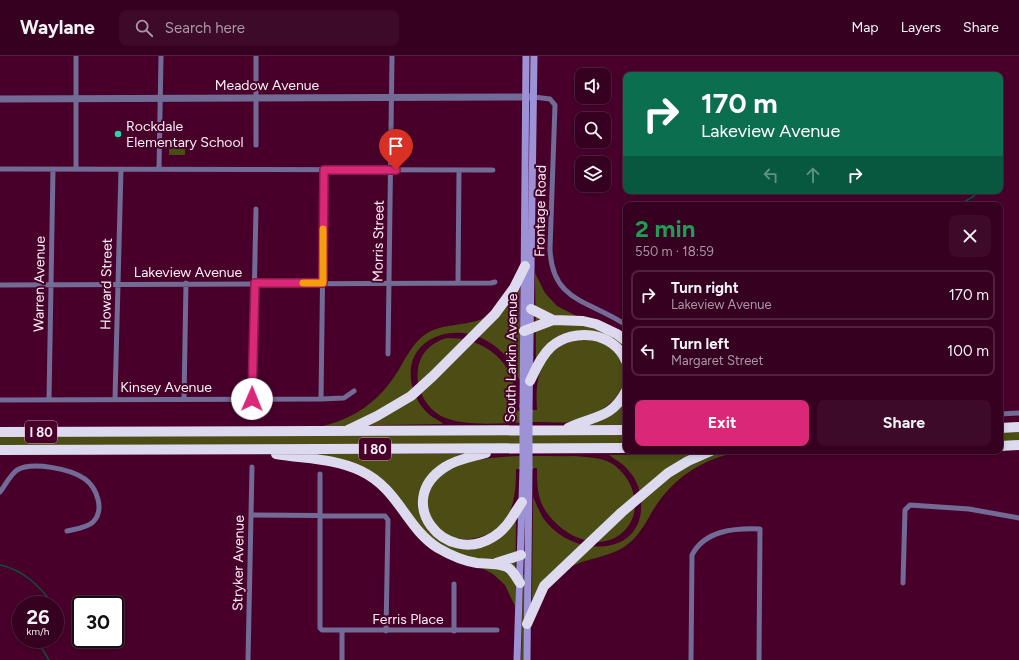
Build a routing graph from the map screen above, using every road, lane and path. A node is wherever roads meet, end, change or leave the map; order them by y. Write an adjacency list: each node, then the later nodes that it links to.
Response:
1 (76, 56): 11 (street)
2 (161, 56): 12 (street)
3 (256, 56): 9 (street)
4 (392, 56): 10 (street, Morris Street)
5 (526, 56): 7 (main road, South Larkin Avenue)
6 (534, 56): 8 (main road, South Larkin Avenue)
7 (526, 97): 8 (street, Meadow Avenue); 10 (street, Meadow Avenue); 25 (main road, South Larkin Avenue)
8 (534, 97): 35 (main road, South Larkin Avenue); 37 (street, Frontage Road)
9 (256, 98): 10 (street, Meadow Avenue); 12 (street, Meadow Avenue); 14 (street)
10 (392, 98): 21 (street, Morris Street)
11 (76, 99): 12 (street, Meadow Avenue); 13 (street, Meadow Avenue); 17 (street)
12 (160, 99): 19 (street)
13 (0, 100)
14 (256, 145)
15 (0, 169): 16 (street)
16 (53, 169): 17 (street); 31 (street, Warren Avenue)
17 (76, 169): 18 (street)
18 (121, 169): 19 (street); 32 (street, Howard Street)
19 (160, 169): 20 (street)
20 (324, 170): 21 (street); 29 (street)
21 (392, 170): 22 (street); 33 (street, Morris Street)
22 (459, 170): 23 (street); 30 (street)
23 (493, 170)
24 (256, 209): 28 (street)
25 (525, 266): 38 (main road, South Larkin Avenue); 57 (highway)
26 (495, 282): 30 (street, Lakeview Avenue)
27 (186, 283): 28 (street, Lakeview Avenue); 32 (street, Lakeview Avenue); 47 (street)
28 (255, 283): 29 (street, Lakeview Avenue); 48 (street)
29 (323, 283): 33 (street, Lakeview Avenue); 49 (street)
30 (458, 283): 33 (street, Lakeview Avenue)
31 (51, 284): 32 (street, Lakeview Avenue); 34 (street, Lakeview Avenue); 45 (street, Warren Avenue)
32 (118, 284): 46 (street, Howard Street)
33 (390, 284): 40 (street, Morris Street)
34 (0, 285)
35 (531, 309): 36 (highway); 38 (main road, South Larkin Avenue)
36 (553, 320): 38 (highway); 39 (highway)
37 (623, 323)
38 (527, 329): 42 (main road, South Larkin Avenue); 51 (main road, South Larkin Avenue)
39 (623, 339)
40 (388, 354)
41 (623, 356): 42 (highway)
42 (530, 381): 51 (main road, South Larkin Avenue)
43 (354, 391): 49 (street, Kinsey Avenue)
44 (623, 396): 58 (highway)
45 (49, 399): 46 (street, Kinsey Avenue); 50 (street, Kinsey Avenue)
46 (115, 399): 47 (street, Kinsey Avenue)
47 (184, 399): 48 (street, Kinsey Avenue)
48 (252, 399): 49 (street, Kinsey Avenue)
49 (321, 399)
50 (0, 400)
51 (526, 408): 68 (main road, South Larkin Avenue, bridge)
52 (1019, 413): 53 (street)
53 (1003, 414)
54 (1019, 427): 55 (highway)
55 (1003, 428)
56 (623, 430): 58 (highway, I 80)
57 (347, 431): 58 (highway, I 80); 59 (highway, I 80)
58 (561, 431)
59 (0, 432)
60 (1019, 445): 61 (highway)
61 (1003, 446)
62 (623, 448): 64 (highway, I 80)
63 (252, 449): 64 (highway, I 80); 65 (highway, I 80); 77 (highway)
64 (498, 449): 71 (highway)
65 (0, 450)
66 (704, 454): 81 (highway)
67 (252, 467): 72 (street, Stryker Avenue)
68 (526, 468): 71 (main road, South Larkin Avenue); 81 (main road, South Larkin Avenue)
69 (320, 474): 73 (street)
70 (0, 492): 75 (street)
71 (522, 502): 76 (main road, South Larkin Avenue)
72 (251, 515): 73 (street); 86 (street, Stryker Avenue)
73 (321, 515): 83 (street, Ferris Place); 84 (street)
74 (1019, 518): 79 (street)
75 (67, 531)
76 (521, 555): 77 (highway); 78 (main road, South Larkin Avenue)
77 (494, 564): 78 (highway)
78 (520, 583): 88 (main road, South Larkin Avenue)
79 (903, 583)
80 (454, 584): 85 (street)
81 (527, 624): 89 (main road, South Larkin Avenue)
82 (496, 630): 85 (street, Ferris Place)
83 (342, 631): 84 (street, Ferris Place); 87 (street)
84 (386, 631): 85 (street, Ferris Place)
85 (454, 631)
86 (248, 660)
87 (342, 660)
88 (517, 660)
89 (527, 660)
90 (691, 660): 91 (street)
91 (759, 660)

